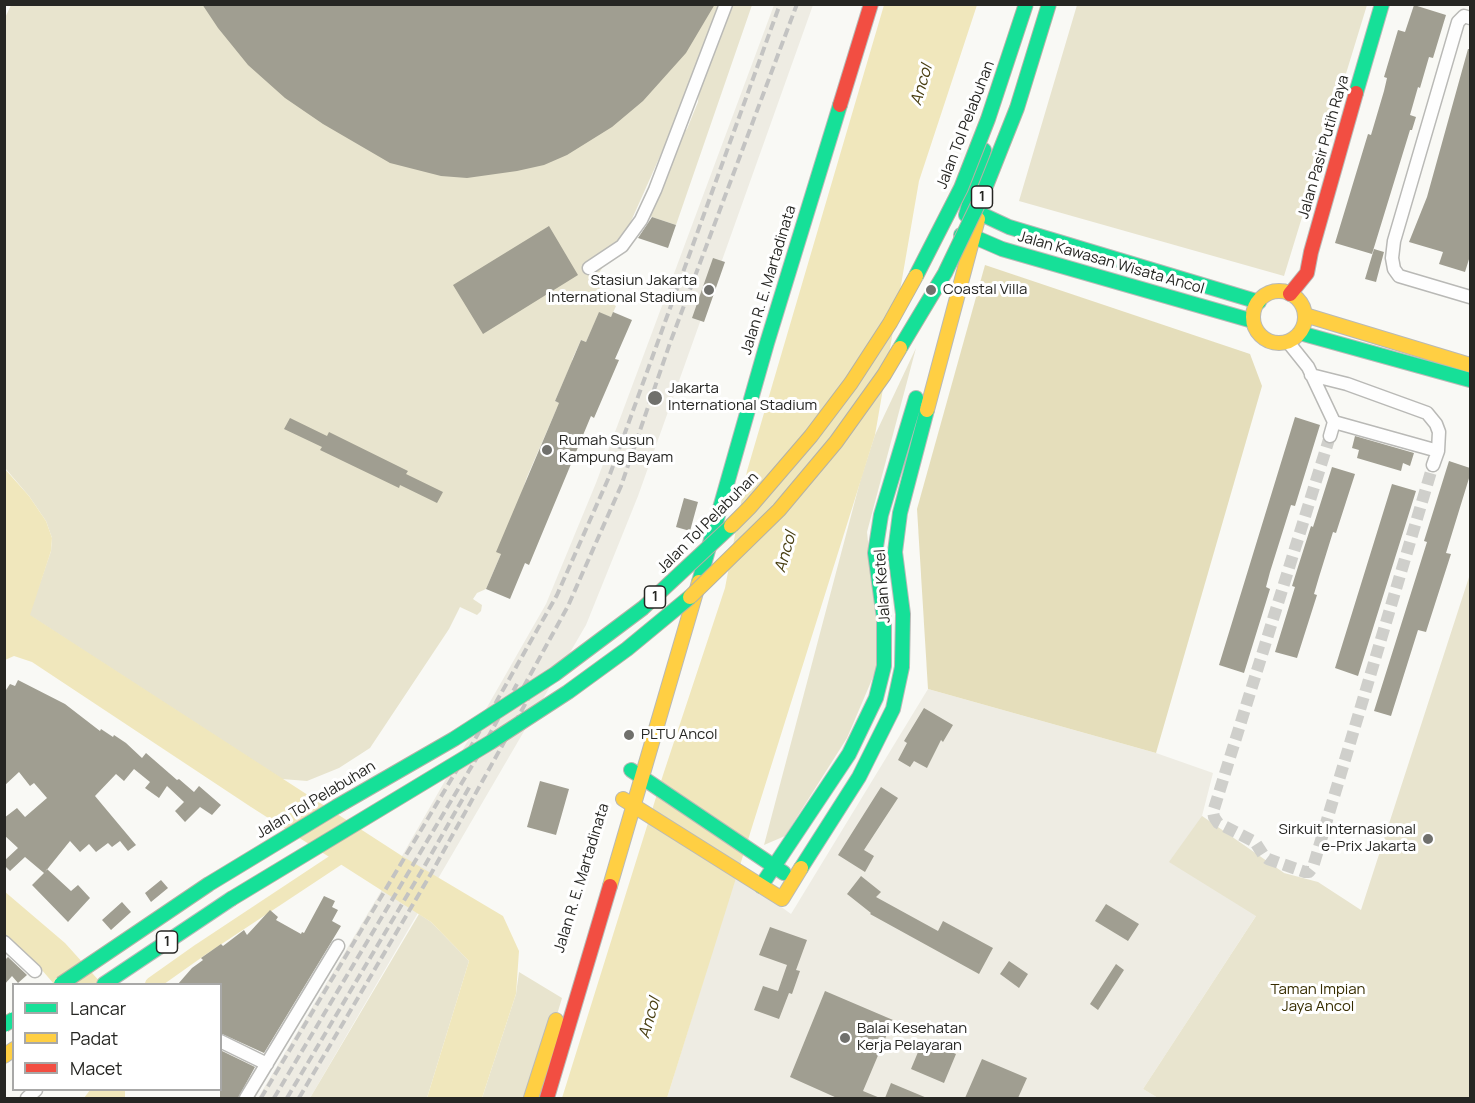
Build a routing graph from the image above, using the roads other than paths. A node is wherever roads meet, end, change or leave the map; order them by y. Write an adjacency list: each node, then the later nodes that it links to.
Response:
1 (726, 4): 10 (street)
2 (871, 4): 27 (main road, Jalan R. E. Martadinata)
3 (1024, 4): 8 (main road); 35 (main road, Jalan Tol Pelabuhan / 1, bridge)
4 (1043, 4): 8 (main road)
5 (1049, 4): 36 (main road, 1, bridge)
6 (1382, 4): 11 (main road, Jalan Pasir Putih Raya)
7 (1470, 18): 12 (street)
8 (973, 212): 9 (main road); 13 (main road, Jalan Kawasan Wisata Ancol)
9 (966, 236): 15 (main road, Jalan Kawasan Wisata Ancol); 25 (main road, Jalan Ketel); 26 (main road, Jalan Ketel)
10 (590, 268)
11 (1290, 294): 13 (main road); 14 (main road)
12 (1470, 297)
13 (1258, 302): 15 (main road)
14 (1305, 315): 16 (main road); 18 (main road)
15 (1253, 321): 17 (main road)
16 (1300, 333): 17 (main road); 20 (main road)
17 (1288, 342): 19 (street)
18 (1468, 363)
19 (1311, 375): 21 (street); 23 (street)
20 (1470, 380)
21 (1334, 422): 22 (street); 23 (street)
22 (1330, 436)
23 (1438, 451): 24 (street)
24 (1433, 465)
25 (862, 729): 26 (main road); 29 (main road, Jalan Ketel)
26 (881, 737): 30 (main road, Jalan Ketel)
27 (635, 773): 28 (main road, Jalan R. E. Martadinata); 29 (main road)
28 (633, 806): 31 (main road, Jalan Ketel); 40 (main road, Jalan R. E. Martadinata); 41 (main road, Jalan R. E. Martadinata)
29 (774, 867): 30 (main road); 31 (main road, Jalan Ketel)
30 (795, 880): 31 (main road, Jalan Ketel)
31 (761, 886)
32 (4, 942): 34 (street)
33 (338, 946): 38 (street)
34 (35, 971)
35 (62, 983)
36 (105, 983)
37 (222, 1042): 38 (street)
38 (267, 1064): 39 (street)
39 (246, 1098)
40 (531, 1098)
41 (548, 1098)

